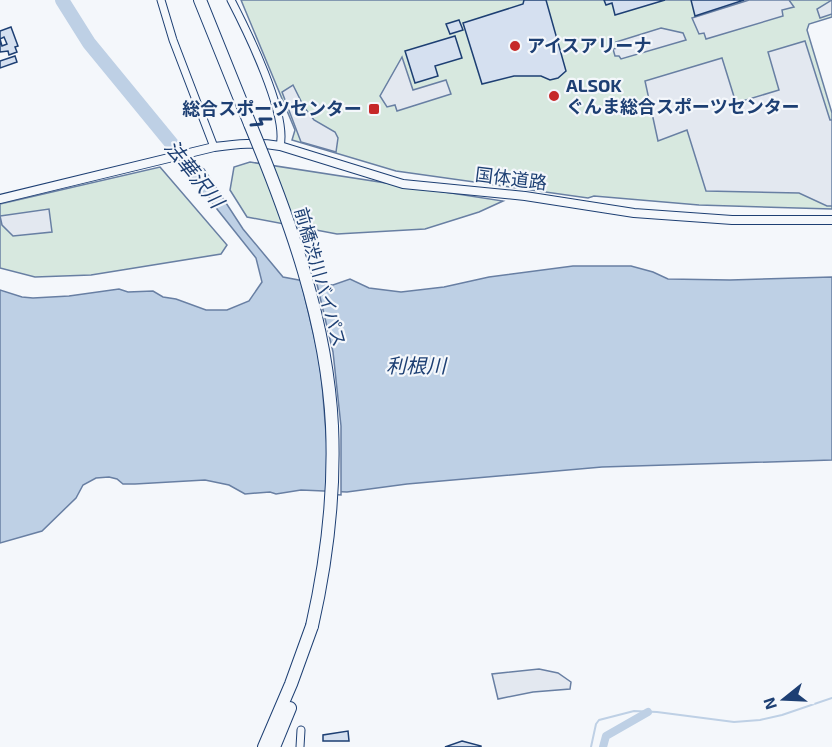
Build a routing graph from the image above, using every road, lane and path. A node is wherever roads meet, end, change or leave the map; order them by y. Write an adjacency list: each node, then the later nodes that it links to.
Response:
1 (161, 0): 5 (street)
2 (200, 0): 9 (highway, 前橋渋川バイパス, bridge)
3 (231, 0): 4 (street)
4 (280, 146): 5 (street, 国体道路); 7 (street, 国体道路)
5 (214, 147): 6 (street, 国体道路)
6 (0, 199)
7 (832, 220)
8 (301, 730): 10 (street)
9 (271, 743)
10 (300, 747)

